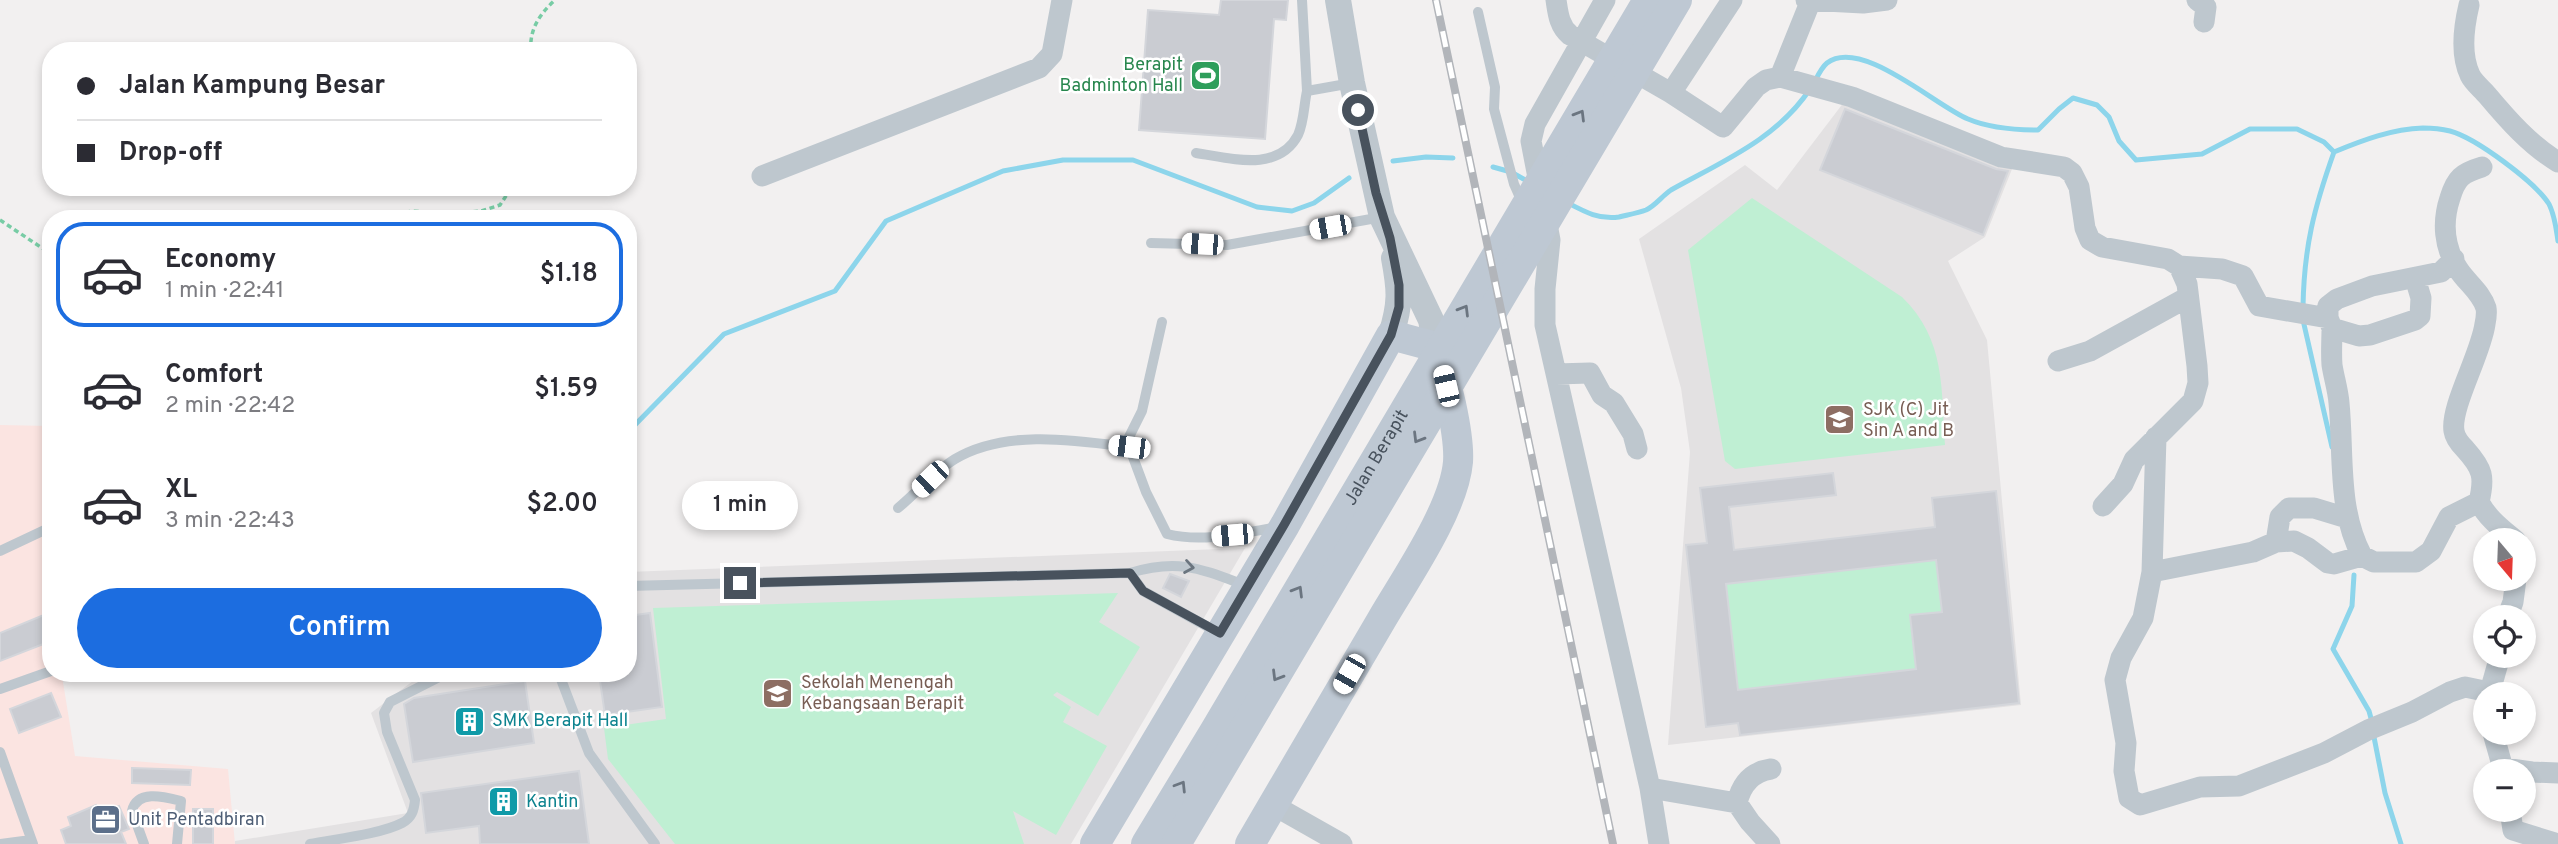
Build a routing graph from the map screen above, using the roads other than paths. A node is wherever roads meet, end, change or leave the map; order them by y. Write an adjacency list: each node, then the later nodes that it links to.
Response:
1 (1062, 0): 23 (street)
2 (1303, 0): 18 (lane)
3 (1338, 0): 17 (street)
4 (1556, 0): 15 (street)
5 (1605, 0): 15 (street)
6 (1648, 0): 24 (main road, Jalan Berapit, one-way to 6)
7 (1677, 0): 76 (main road, one-way to 76)
8 (1732, 0): 19 (street)
9 (1809, 0): 10 (street); 16 (street)
10 (1887, 0)
11 (2197, 0): 14 (street)
12 (2469, 5): 21 (street)
13 (1478, 12): 24 (lane)
14 (2204, 22)
15 (1582, 41): 19 (street); 36 (street)
16 (1790, 80): 19 (street); 28 (street)
17 (1352, 83): 18 (lane); 25 (street)
18 (1307, 91): 20 (lane)
19 (1671, 93)
20 (1196, 153)
21 (2558, 162)
22 (2482, 167): 27 (street)
23 (762, 176)
24 (1525, 207): 75 (main road, Jalan Berapit, one-way to 24)
25 (1386, 228): 26 (lane); 33 (street); 34 (street)
26 (1151, 243)
27 (2454, 260): 29 (street); 40 (street)
28 (2179, 266): 30 (street); 31 (street)
29 (2415, 278): 31 (street); 31 (street)
30 (2188, 298): 35 (street); 37 (street)
31 (2325, 320): 43 (street)
32 (1162, 322): 38 (lane)
33 (1391, 335): 34 (main road); 44 (main road)
34 (1436, 347): 66 (main road)
35 (2058, 361)
36 (1556, 374): 39 (street); 64 (street)
37 (2156, 437): 41 (street); 50 (street)
38 (1129, 447): 42 (lane); 44 (lane)
39 (1637, 449)
40 (2479, 502): 45 (street); 49 (street)
41 (2103, 506)
42 (898, 508)
43 (2347, 518): 47 (street); 49 (street)
44 (1284, 525): 53 (main road)
45 (2500, 528)
46 (42, 531): 48 (lane)
47 (2276, 542): 49 (street); 50 (street)
48 (0, 551)
49 (2362, 556)
50 (2152, 572): 58 (street)
51 (1130, 573): 52 (lane); 53 (lane, one-way to 53); 54 (lane)
52 (637, 586)
53 (1247, 586): 54 (main road)
54 (1220, 633): 74 (main road)
55 (42, 674): 59 (lane)
56 (429, 682): 72 (lane)
57 (562, 682): 73 (lane)
58 (2473, 689)
59 (0, 690)
60 (0, 752): 68 (lane)
61 (1771, 769): 65 (street)
62 (2536, 772): 63 (street)
63 (2558, 773)
64 (1650, 788): 65 (street); 79 (street)
65 (1737, 803): 80 (street)
66 (1273, 805): 77 (main road); 78 (street)
67 (2512, 828): 81 (street)
68 (32, 842): 69 (lane)
69 (0, 844)
70 (144, 844): 71 (lane)
71 (177, 844)
72 (310, 844)
73 (656, 844)
74 (1095, 844)
75 (1146, 844)
76 (1176, 844)
77 (1250, 844)
78 (1342, 844)
79 (1659, 844)
80 (1770, 844)
81 (2557, 844)

